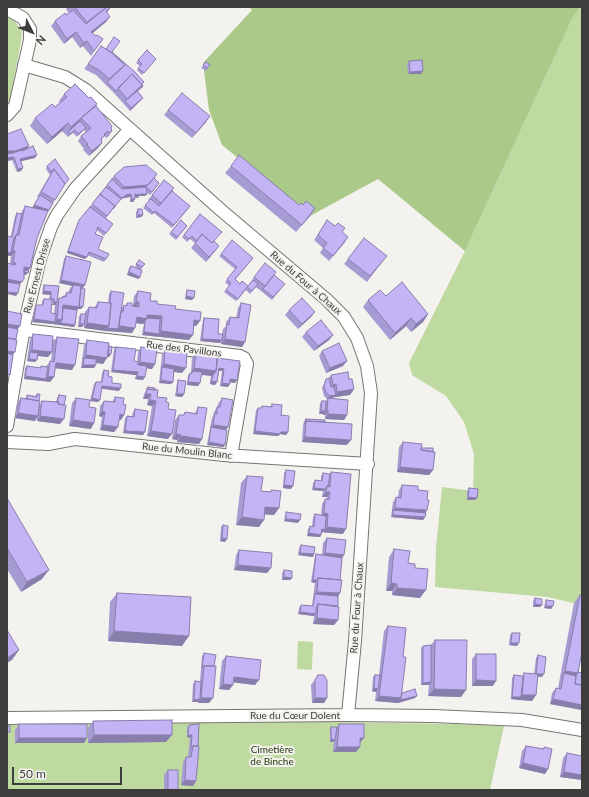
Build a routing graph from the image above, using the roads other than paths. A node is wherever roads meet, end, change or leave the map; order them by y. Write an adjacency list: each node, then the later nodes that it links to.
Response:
1 (7, 9): 2 (street)
2 (24, 66): 3 (street); 4 (street, Rue du Four à Chaux)
3 (7, 115)
4 (130, 129): 5 (street, Rue Ernest Drisse); 9 (street, Rue du Four à Chaux)
5 (24, 330): 6 (street, Rue Ernest Drisse); 8 (street, Rue des Pavillons)
6 (7, 426)
7 (7, 442): 8 (street, Rue du Moulin Blanc)
8 (230, 456): 9 (street, Rue du Moulin Blanc)
9 (368, 464): 10 (street, Rue du Four à Chaux)
10 (348, 715): 11 (street, Rue du Cœur Dolent); 12 (street, Rue du Cœur Dolent)
11 (7, 718)
12 (582, 730)

